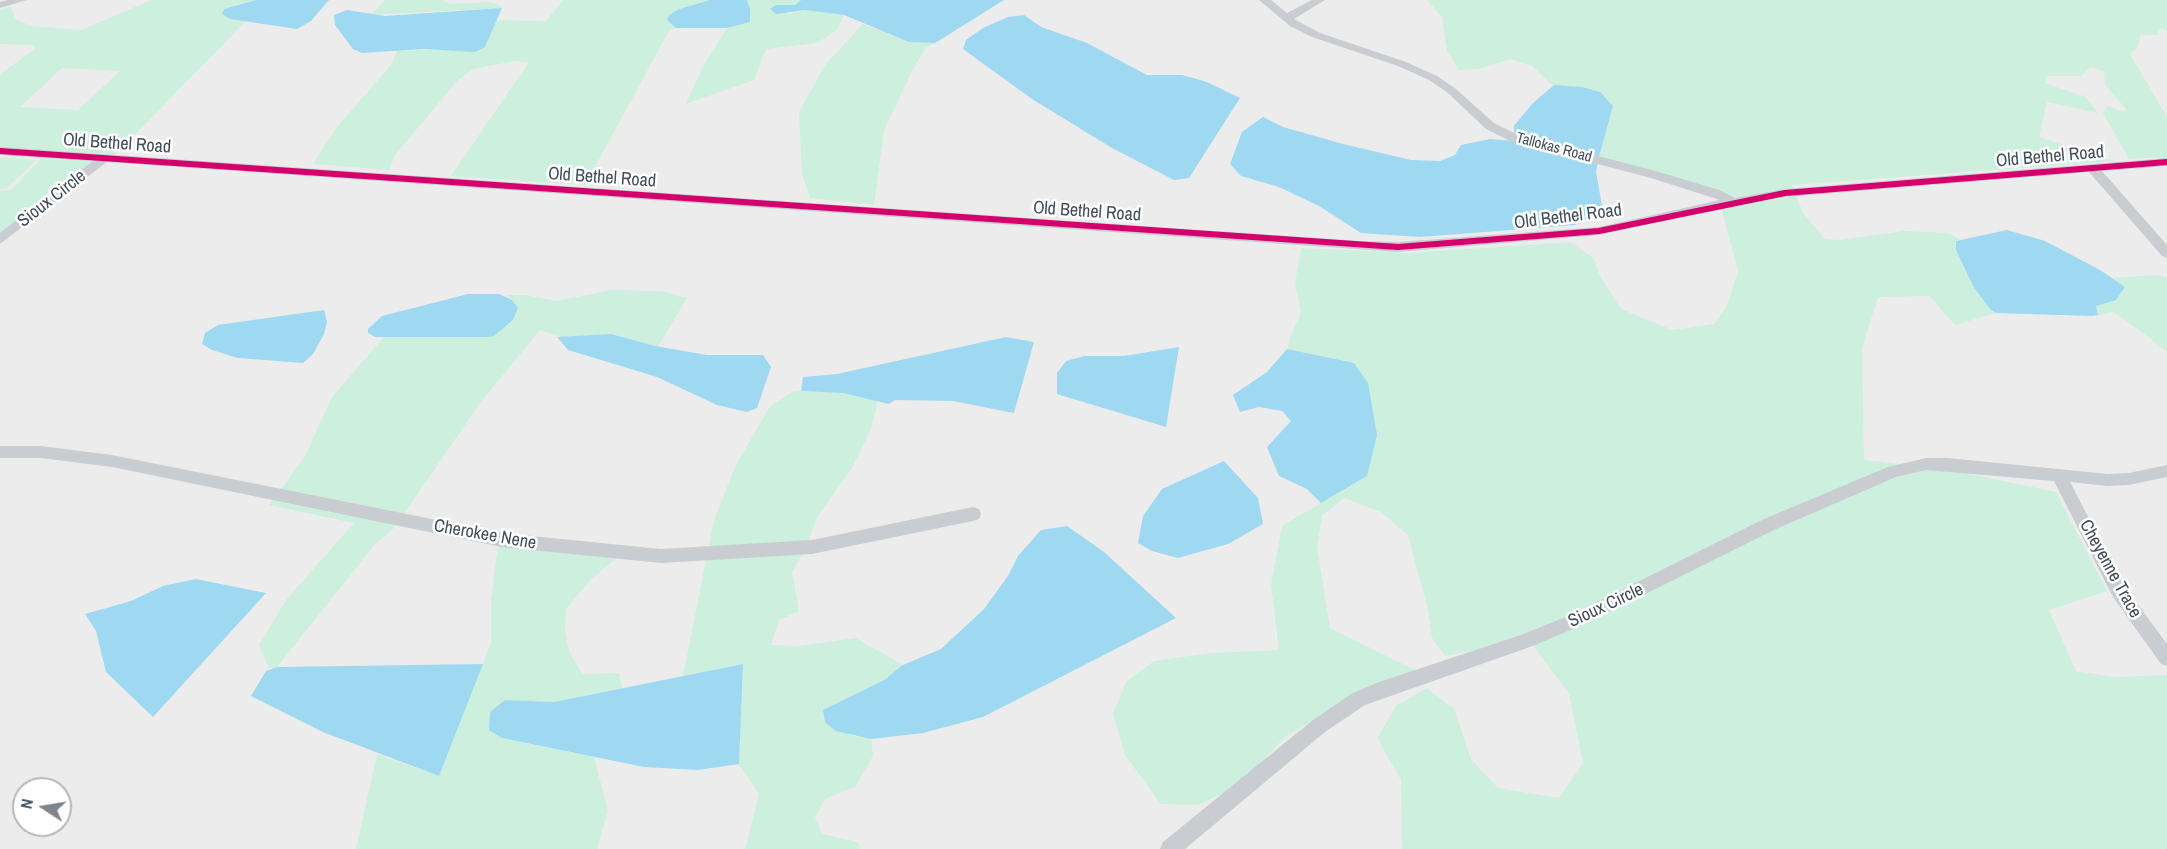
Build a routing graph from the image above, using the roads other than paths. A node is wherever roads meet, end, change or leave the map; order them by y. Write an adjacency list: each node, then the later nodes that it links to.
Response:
1 (22, 0): 4 (street)
2 (1264, 0): 5 (street, Tallokas Road)
3 (1320, 0): 5 (street)
4 (0, 5)
5 (1287, 18): 10 (street, Tallokas Road)
6 (0, 151): 7 (street, Old Bethel Road)
7 (105, 158): 10 (street, Old Bethel Road); 11 (street, Sioux Circle)
8 (2167, 162): 9 (street, Old Bethel Road)
9 (2093, 169): 10 (street, Old Bethel Road); 12 (street)
10 (1732, 201)
11 (0, 240)
12 (2167, 253)
13 (0, 452): 16 (street, Cherokee Nene)
14 (2167, 471): 15 (street, Sioux Circle)
15 (2059, 476): 17 (street, Cheyenne Trace); 18 (street, Sioux Circle)
16 (974, 514)
17 (2167, 657)
18 (1170, 849)

